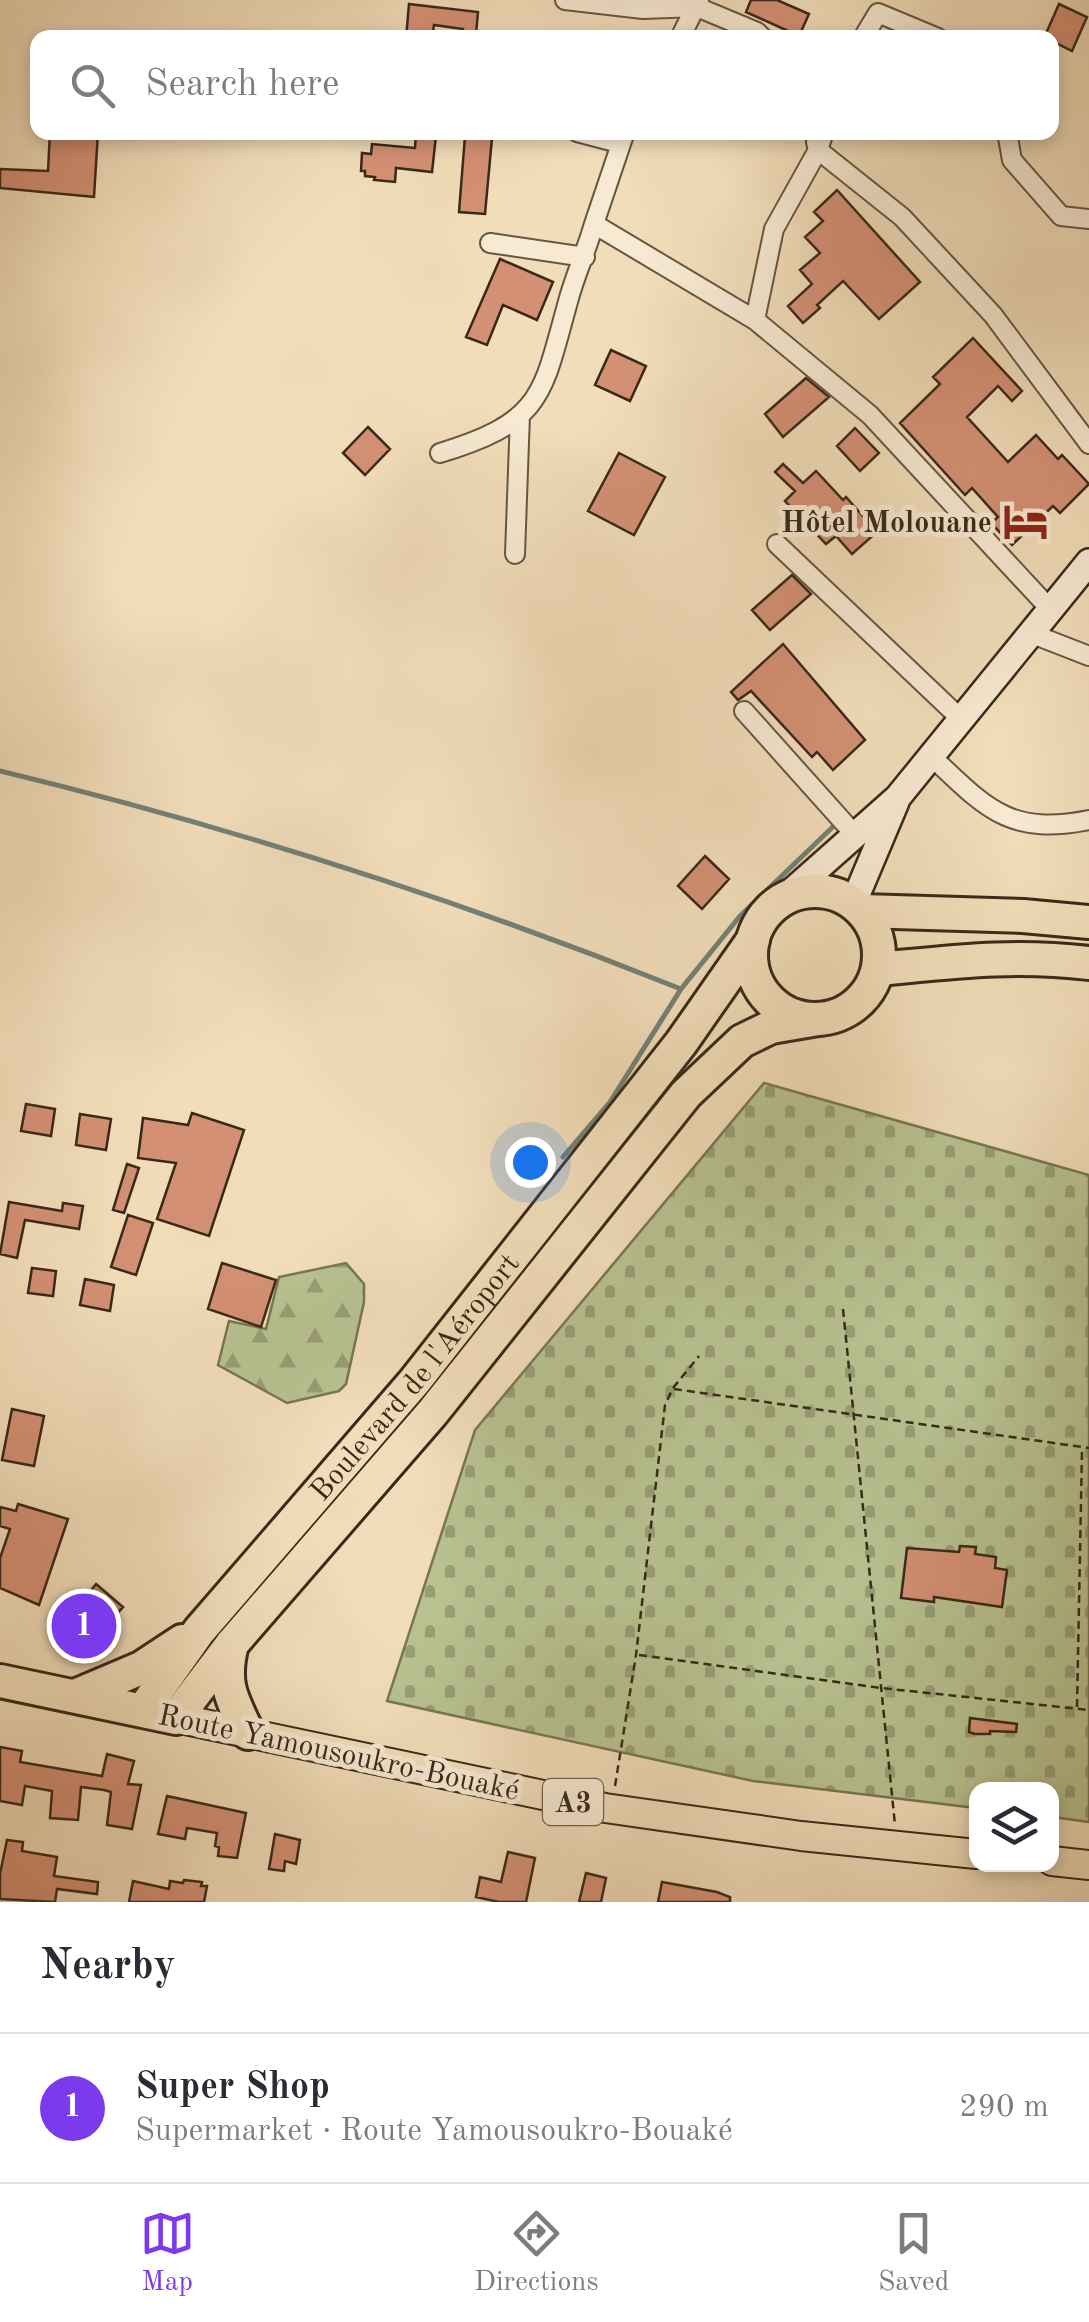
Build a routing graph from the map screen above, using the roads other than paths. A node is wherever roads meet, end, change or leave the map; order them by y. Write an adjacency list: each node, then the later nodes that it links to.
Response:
1 (565, 0): 2 (street)
2 (698, 4): 3 (street); 4 (street)
3 (684, 30)
4 (753, 30)
5 (868, 30): 6 (street)
6 (919, 30)
7 (621, 140): 12 (street)
8 (817, 140): 15 (street)
9 (820, 140): 17 (street)
10 (1008, 140): 11 (street)
11 (1089, 219)
12 (594, 224): 14 (street); 15 (street)
13 (490, 244): 14 (street)
14 (585, 257): 16 (street)
15 (755, 320): 22 (street)
16 (520, 414): 18 (street); 20 (street)
17 (1089, 444)
18 (440, 453)
19 (777, 544): 26 (street)
20 (515, 554)
21 (1089, 562): 22 (street)
22 (1050, 608): 23 (street)
23 (1030, 633): 24 (street); 26 (street)
24 (1089, 656)
25 (744, 710): 30 (street)
26 (962, 720): 27 (street)
27 (932, 757): 28 (street); 29 (street)
28 (898, 797): 30 (street); 32 (street)
29 (1089, 820)
30 (856, 835): 31 (street)
31 (783, 899): 32 (highway); 34 (highway)
32 (857, 908): 33 (highway); 36 (highway)
33 (1089, 922)
34 (753, 940): 37 (highway); 38 (highway, Boulevard de l'Aéroport)
35 (1089, 963): 36 (highway)
36 (878, 969): 37 (highway)
37 (818, 1020): 39 (highway, Boulevard de l'Aéroport)
38 (198, 1630): 41 (highway); 42 (highway, Boulevard de l'Aéroport)
39 (232, 1644): 42 (highway, Boulevard de l'Aéroport); 43 (highway)
40 (0, 1681): 41 (highway, Route Yamousoukro-Bouaké / A3)
41 (75, 1696): 42 (highway, Route Yamousoukro-Bouaké / A3)
42 (160, 1714): 43 (main road, Route Yamousoukro-Bouaké / A3)
43 (248, 1733): 44 (main road, Route Yamousoukro-Bouaké / A3)
44 (969, 1853)
45 (1059, 1863): 46 (main road)
46 (1089, 1865)

